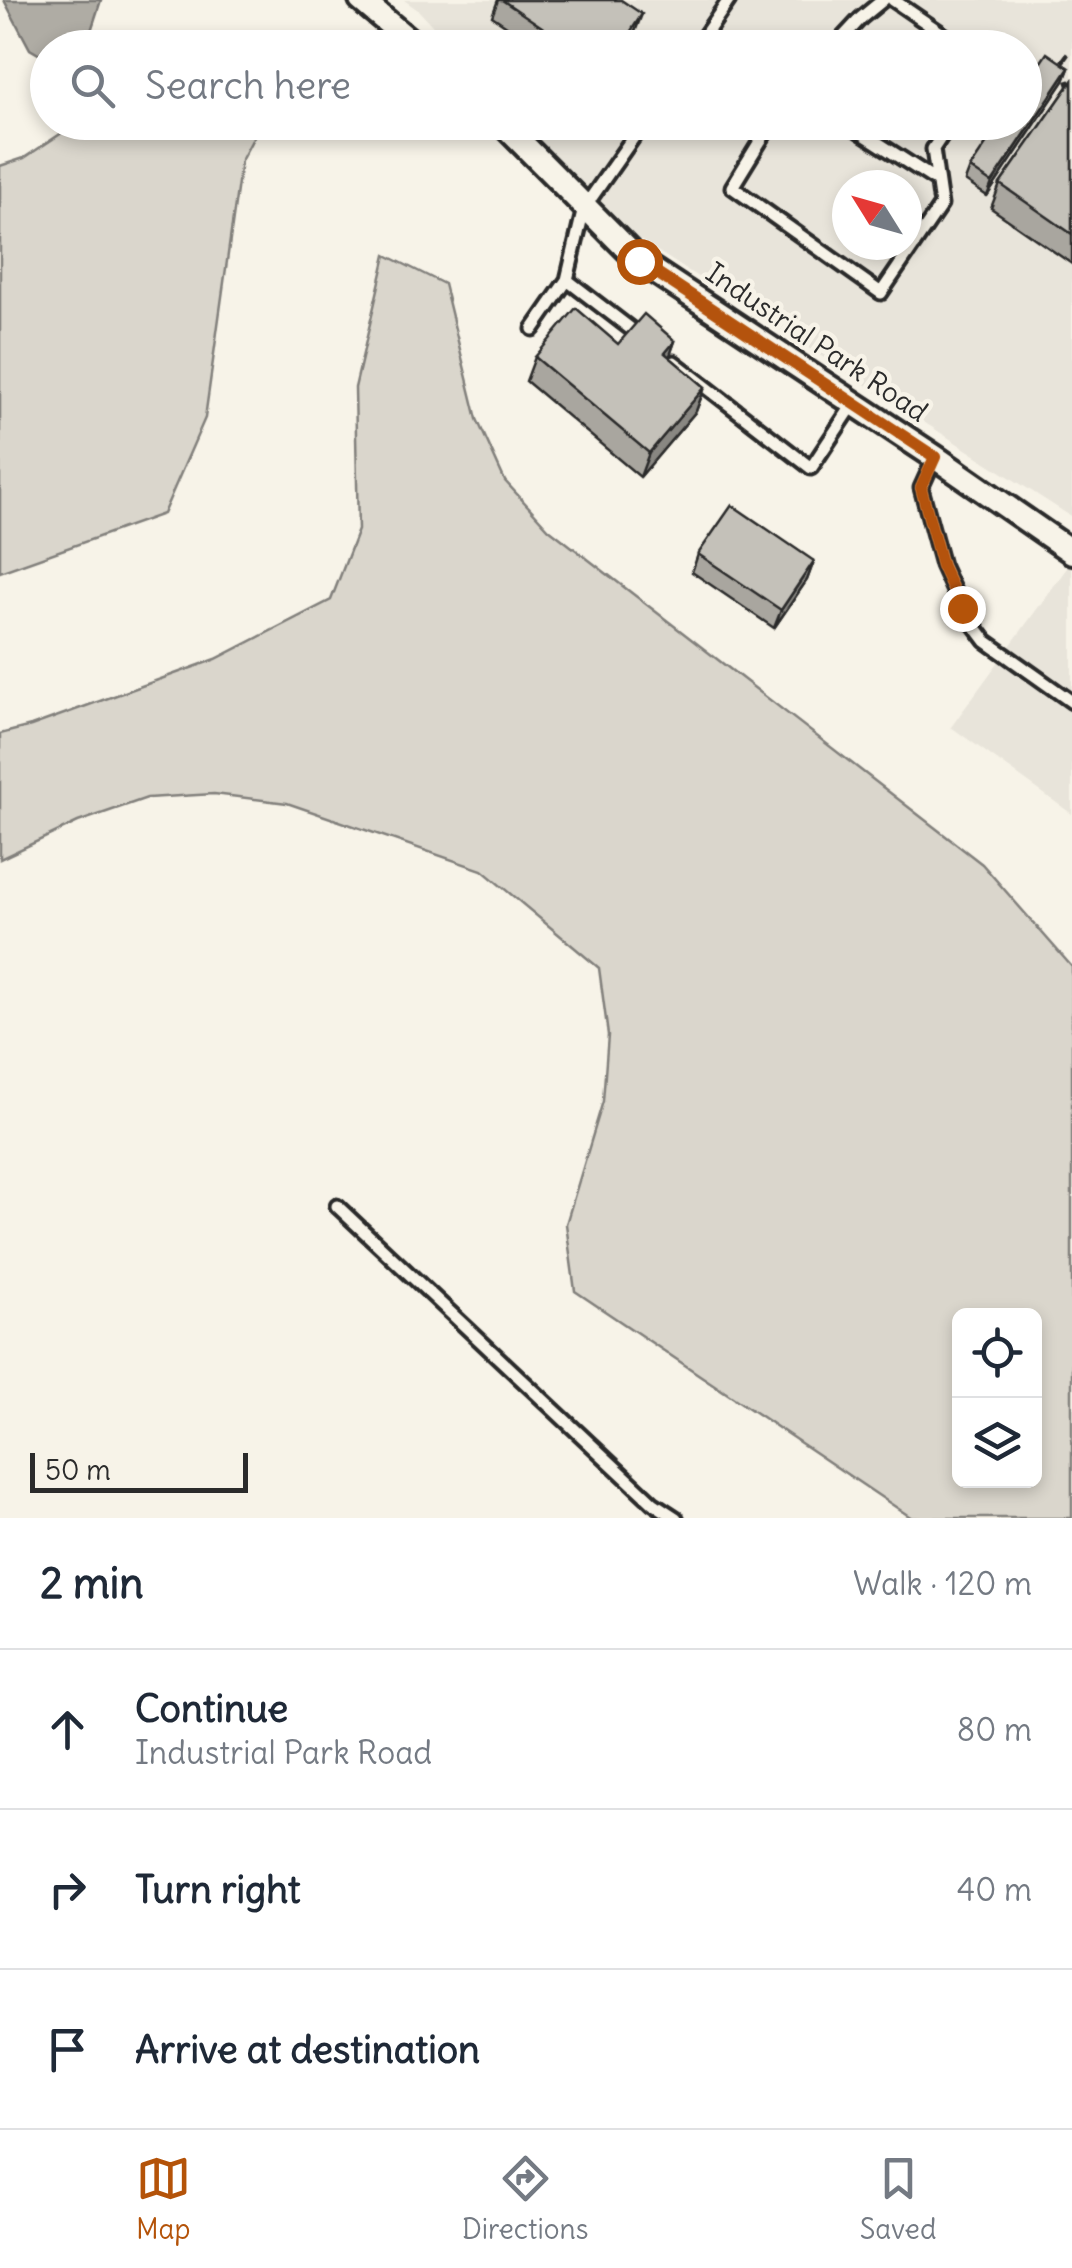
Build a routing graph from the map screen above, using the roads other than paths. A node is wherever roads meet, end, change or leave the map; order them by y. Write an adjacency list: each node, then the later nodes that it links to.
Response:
1 (361, 0): 5 (street)
2 (729, 0): 6 (lane)
3 (884, 0): 7 (lane)
4 (893, 0): 8 (lane)
5 (397, 30)
6 (708, 30)
7 (850, 30)
8 (937, 30)
9 (518, 140): 15 (street, Industrial Park Road)
10 (631, 140): 15 (lane)
11 (761, 140): 14 (lane)
12 (872, 140): 14 (lane)
13 (940, 140): 14 (lane)
14 (937, 181)
15 (584, 208): 16 (lane); 20 (street, Industrial Park Road)
16 (567, 280): 17 (lane); 18 (lane)
17 (533, 329)
18 (644, 338)
19 (659, 350): 20 (lane)
20 (854, 403): 21 (street, Industrial Park Road)
21 (935, 457): 22 (street, Industrial Park Road); 23 (lane)
22 (1072, 552)
23 (1072, 702)
24 (337, 1206): 25 (lane)
25 (676, 1518)

